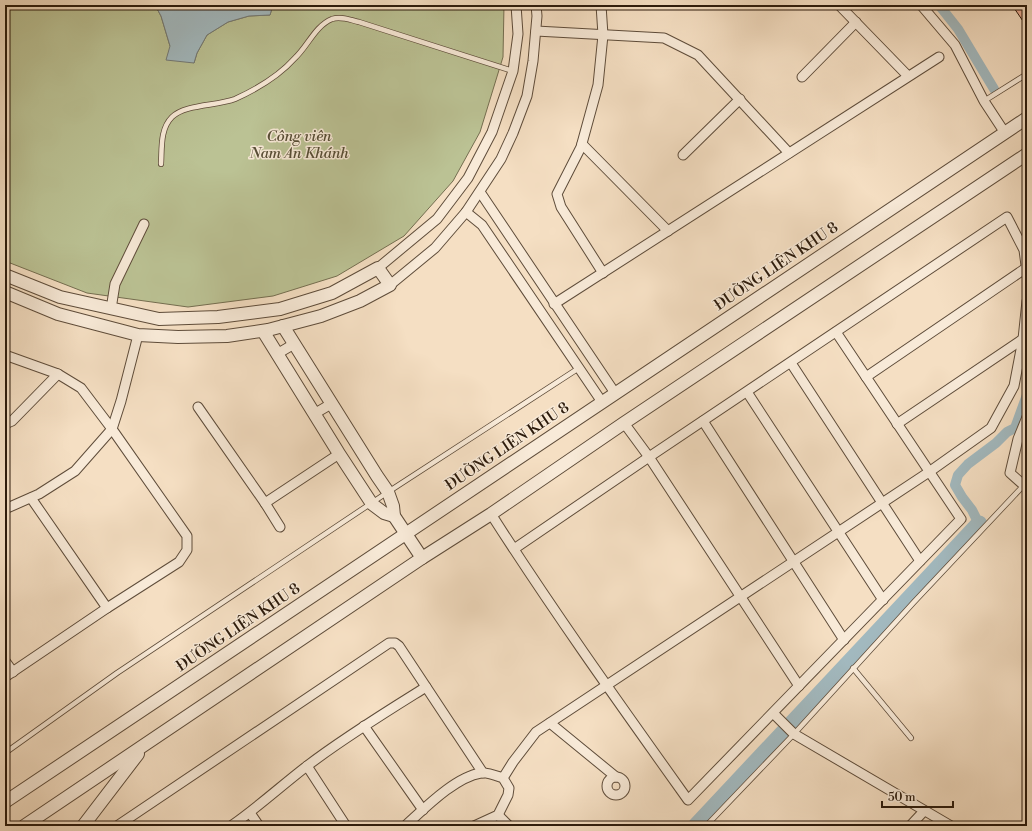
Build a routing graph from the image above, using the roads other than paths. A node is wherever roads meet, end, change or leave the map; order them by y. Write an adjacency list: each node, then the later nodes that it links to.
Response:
1 (516, 5): 10 (street)
2 (536, 5): 7 (street)
3 (601, 5): 8 (street)
4 (839, 5): 6 (street)
5 (921, 5): 15 (street)
6 (856, 22): 12 (street); 13 (street)
7 (536, 31): 8 (street); 23 (street)
8 (602, 35): 14 (street); 18 (street)
9 (939, 57): 12 (street)
10 (513, 71): 22 (lane); 27 (street)
11 (1027, 74): 15 (lane)
12 (908, 76): 19 (street)
13 (802, 77)
14 (740, 99): 19 (street); 21 (street)
15 (984, 101): 17 (street)
16 (1026, 121): 17 (street, ĐƯỜNG LIÊN KHU 8)
17 (1005, 133): 51 (street, ĐƯỜNG LIÊN KHU 8)
18 (582, 144): 26 (street); 30 (street)
19 (790, 153): 26 (street)
20 (1027, 154): 58 (street)
21 (683, 155)
22 (160, 164)
23 (480, 192): 24 (street); 29 (street)
24 (466, 212): 32 (street); 33 (street)
25 (144, 224): 37 (street)
26 (668, 231): 30 (street)
27 (378, 268): 33 (street); 37 (street)
28 (1027, 270): 40 (street); 49 (street)
29 (533, 272): 32 (street); 36 (street)
30 (603, 273): 36 (street)
31 (5, 275): 37 (street)
32 (519, 280): 47 (street)
33 (390, 286): 38 (street)
34 (5, 292): 41 (street)
35 (1027, 301): 42 (street)
36 (554, 304): 51 (street)
37 (111, 309)
38 (283, 326): 39 (street); 43 (street)
39 (263, 331): 41 (street); 44 (street)
40 (836, 332): 46 (street); 49 (street)
41 (138, 335): 61 (street)
42 (1023, 339): 60 (street); 66 (street)
43 (294, 344): 44 (street); 53 (street)
44 (277, 354): 55 (street)
45 (5, 355): 48 (street)
46 (791, 363): 50 (street); 72 (street)
47 (579, 368): 52 (street); 68 (lane)
48 (58, 374): 59 (street); 61 (street)
49 (866, 377): 60 (street)
50 (747, 392): 57 (street); 77 (street)
51 (615, 393): 52 (street, ĐƯỜNG LIÊN KHU 8)
52 (602, 402): 78 (street, ĐƯỜNG LIÊN KHU 8)
53 (331, 404): 55 (street); 68 (street)
54 (198, 407): 70 (street)
55 (314, 414): 64 (street)
56 (1027, 417): 63 (street)
57 (703, 421): 65 (street); 82 (street)
58 (624, 423): 65 (street); 74 (street)
59 (5, 424)
60 (897, 424): 66 (street)
61 (112, 429): 69 (street); 85 (street)
62 (1027, 430): 63 (street)
63 (1018, 439): 67 (street)
64 (339, 454): 70 (street); 71 (street)
65 (649, 457): 79 (street); 83 (street)
66 (929, 472): 72 (street); 81 (street)
67 (1025, 486): 88 (lane)
68 (388, 492): 71 (lane); 75 (street)
69 (31, 498): 73 (street); 85 (street)
70 (265, 503): 76 (street)
71 (372, 504): 75 (street); 99 (lane)
72 (882, 504): 77 (street); 81 (street)
73 (5, 509)
74 (491, 514): 79 (street); 80 (street)
75 (394, 516): 78 (street)
76 (280, 527)
77 (839, 532): 82 (street); 84 (street)
78 (406, 534): 80 (street); 104 (street, ĐƯỜNG LIÊN KHU 8)
79 (514, 550): 90 (street)
80 (422, 558): 98 (street)
81 (920, 561): 84 (street)
82 (794, 562): 83 (street); 86 (street)
83 (740, 597): 90 (street); 91 (street)
84 (883, 600): 86 (street)
85 (107, 608): 89 (street)
86 (844, 640): 91 (street)
87 (5, 661): 89 (street)
88 (853, 668): 96 (lane); 97 (lane)
89 (9, 674)
90 (607, 685): 93 (street); 94 (street)
91 (799, 686): 93 (street)
92 (426, 687): 95 (street); 101 (street); 111 (street)
93 (773, 713): 96 (street)
94 (550, 723): 102 (street); 103 (street)
95 (364, 726): 100 (street); 105 (street)
96 (794, 734): 106 (street); 118 (lane)
97 (911, 738)
98 (145, 745): 109 (street); 110 (street)
99 (5, 753)
100 (307, 766): 107 (street); 114 (street)
101 (482, 773): 103 (street); 105 (street)
102 (616, 776)
103 (503, 778): 108 (street)
104 (5, 802)
105 (423, 810): 115 (street)
106 (924, 811): 119 (street); 120 (street)
107 (250, 813): 112 (street); 113 (street)
108 (498, 816): 116 (street); 117 (street)
109 (24, 826)
110 (83, 826)
111 (117, 826)
112 (231, 826)
113 (259, 826)
114 (346, 826)
115 (405, 826)
116 (474, 826)
117 (509, 826)
118 (706, 826)
119 (910, 826)
120 (951, 826)

